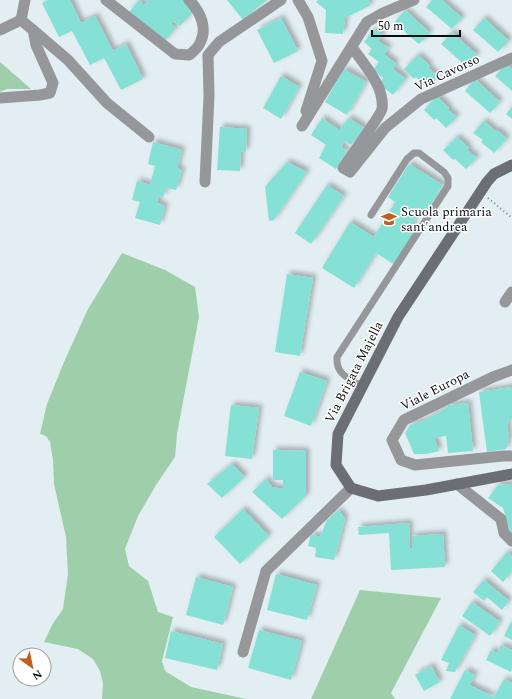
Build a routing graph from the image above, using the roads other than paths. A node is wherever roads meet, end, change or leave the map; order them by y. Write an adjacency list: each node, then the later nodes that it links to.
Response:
1 (25, 0): 7 (street)
2 (106, 0): 3 (street)
3 (189, 0)
4 (281, 0): 15 (street)
5 (298, 0): 10 (street)
6 (414, 0): 10 (street)
7 (21, 20): 8 (street); 9 (street)
8 (0, 30)
9 (33, 30): 12 (street); 13 (street)
10 (352, 47): 11 (street, Via Cavorso)
11 (512, 58)
12 (0, 98)
13 (149, 137)
14 (512, 165): 20 (main road, Via Brigata Majella)
15 (205, 182)
16 (371, 215): 20 (lane)
17 (512, 292): 18 (street)
18 (504, 302)
19 (512, 370): 21 (street, Viale Europa)
20 (362, 387): 24 (main road, Via Brigata Majella)
21 (512, 456)
22 (512, 474): 23 (main road)
23 (457, 484): 24 (main road); 25 (street)
24 (351, 488): 26 (street)
25 (512, 540)
26 (243, 652)

